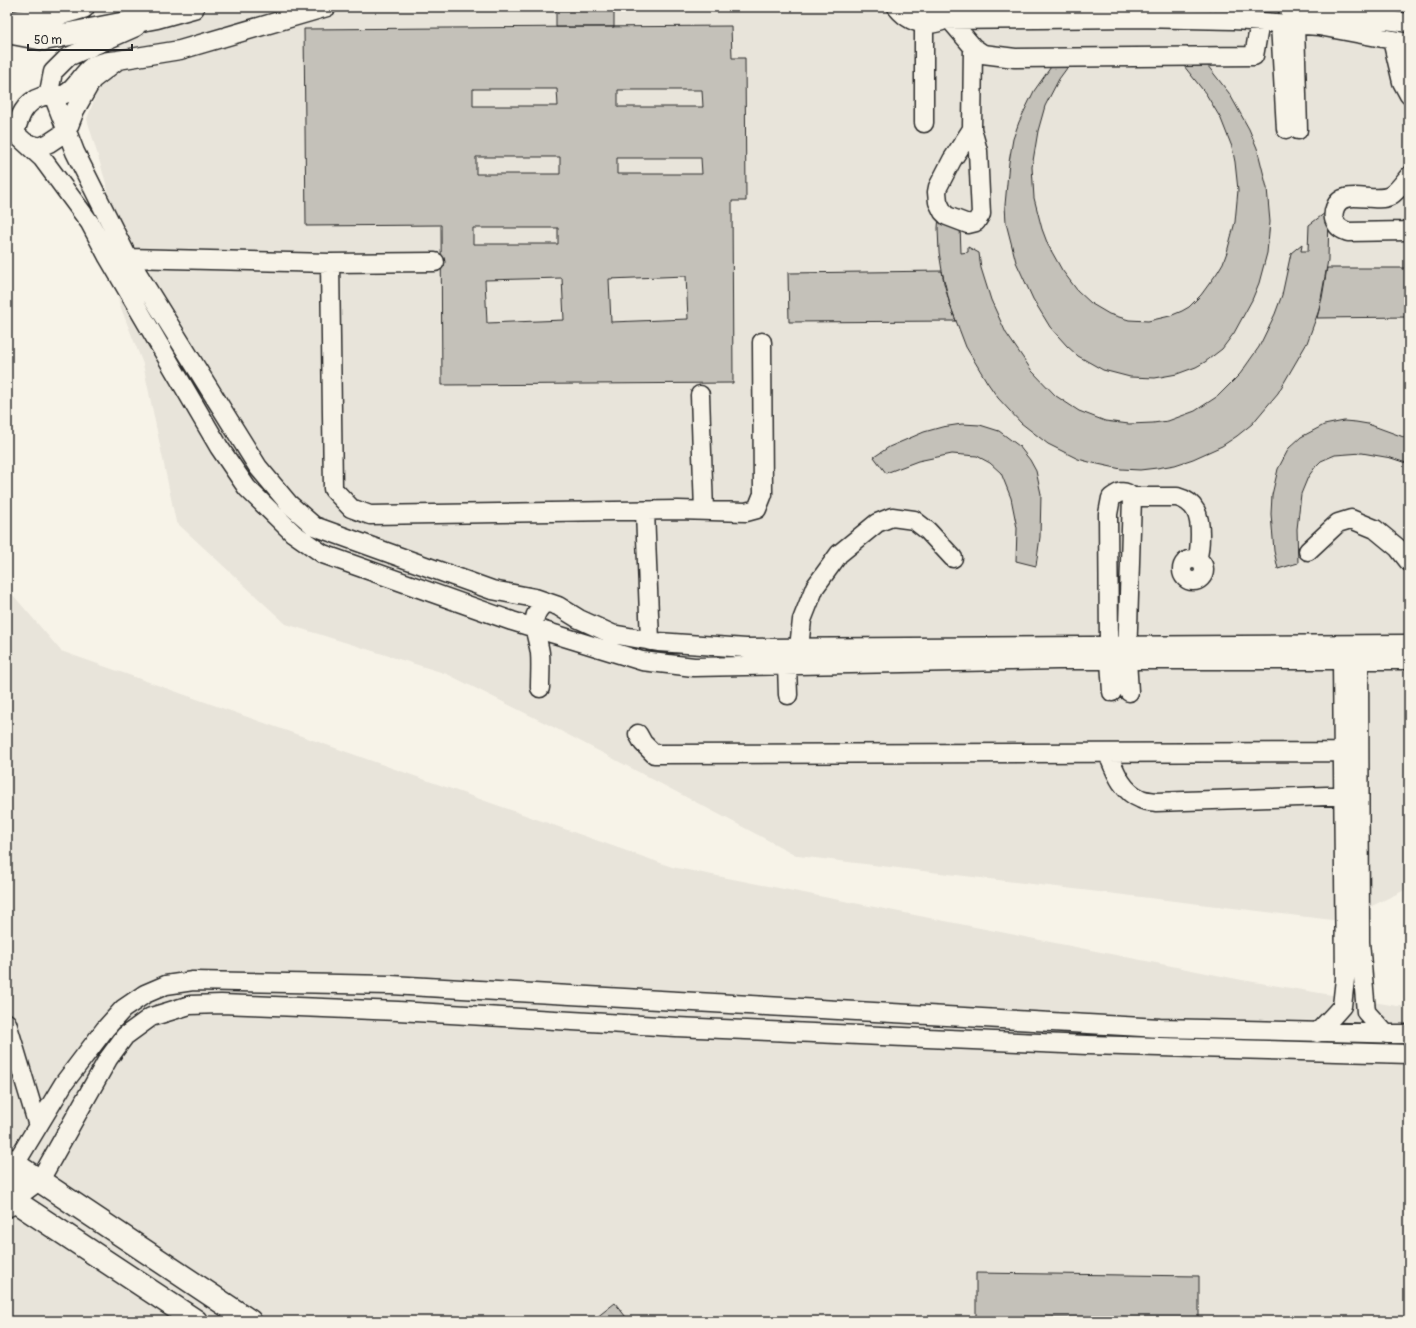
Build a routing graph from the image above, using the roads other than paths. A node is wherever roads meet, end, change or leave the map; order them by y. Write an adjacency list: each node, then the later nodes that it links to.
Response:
1 (84, 7): 9 (main road)
2 (194, 7): 6 (main road)
3 (327, 7): 15 (street)
4 (899, 7): 7 (main road)
5 (1287, 7): 10 (street)
6 (157, 17): 12 (main road); 17 (street)
7 (942, 17): 8 (street); 14 (street); 18 (street)
8 (1260, 22): 11 (street); 14 (street)
9 (7, 23)
10 (1409, 23)
11 (1287, 24): 13 (street); 20 (street)
12 (7, 32)
13 (1400, 41): 16 (street)
14 (973, 47): 19 (street)
15 (118, 60): 17 (street); 21 (street)
16 (1409, 95)
17 (53, 96): 21 (street); 22 (street)
18 (924, 123)
19 (972, 129)
20 (1292, 130)
21 (67, 131): 22 (street); 25 (street)
22 (16, 134): 39 (street)
23 (1409, 176): 24 (street)
24 (1409, 229)
25 (128, 258): 27 (street); 37 (street)
26 (435, 262): 27 (street)
27 (330, 264): 31 (street)
28 (762, 342): 32 (street)
29 (700, 395): 32 (street)
30 (1132, 496): 35 (street); 44 (street); 44 (street)
31 (645, 511): 32 (street); 41 (street)
32 (704, 511)
33 (1308, 551): 36 (street)
34 (953, 558): 43 (street)
35 (1197, 560)
36 (1409, 562)
37 (546, 602): 38 (street); 39 (street)
38 (567, 611): 40 (street); 41 (street)
39 (534, 628): 40 (street); 45 (street)
40 (557, 635): 45 (street); 48 (street)
41 (650, 641): 43 (street)
42 (1409, 644): 44 (street)
43 (799, 648): 44 (street)
44 (1119, 653): 46 (street); 48 (street); 50 (street)
45 (540, 654): 49 (street)
46 (1350, 660): 47 (street); 53 (street); 55 (street)
47 (1409, 660)
48 (786, 666): 51 (street)
49 (540, 688)
50 (1121, 692)
51 (788, 695)
52 (638, 734): 54 (street)
53 (1343, 752): 54 (street); 55 (street)
54 (1108, 754): 55 (street)
55 (1351, 795): 57 (street); 58 (street)
56 (7, 1023): 61 (street)
57 (1317, 1033): 58 (street); 61 (street)
58 (1386, 1034): 59 (street)
59 (1409, 1034)
60 (1409, 1054): 63 (street)
61 (38, 1126): 62 (street)
62 (11, 1161): 63 (main road); 64 (street)
63 (40, 1180): 64 (street); 66 (main road)
64 (9, 1202): 65 (main road)
65 (196, 1321)
66 (250, 1321)

